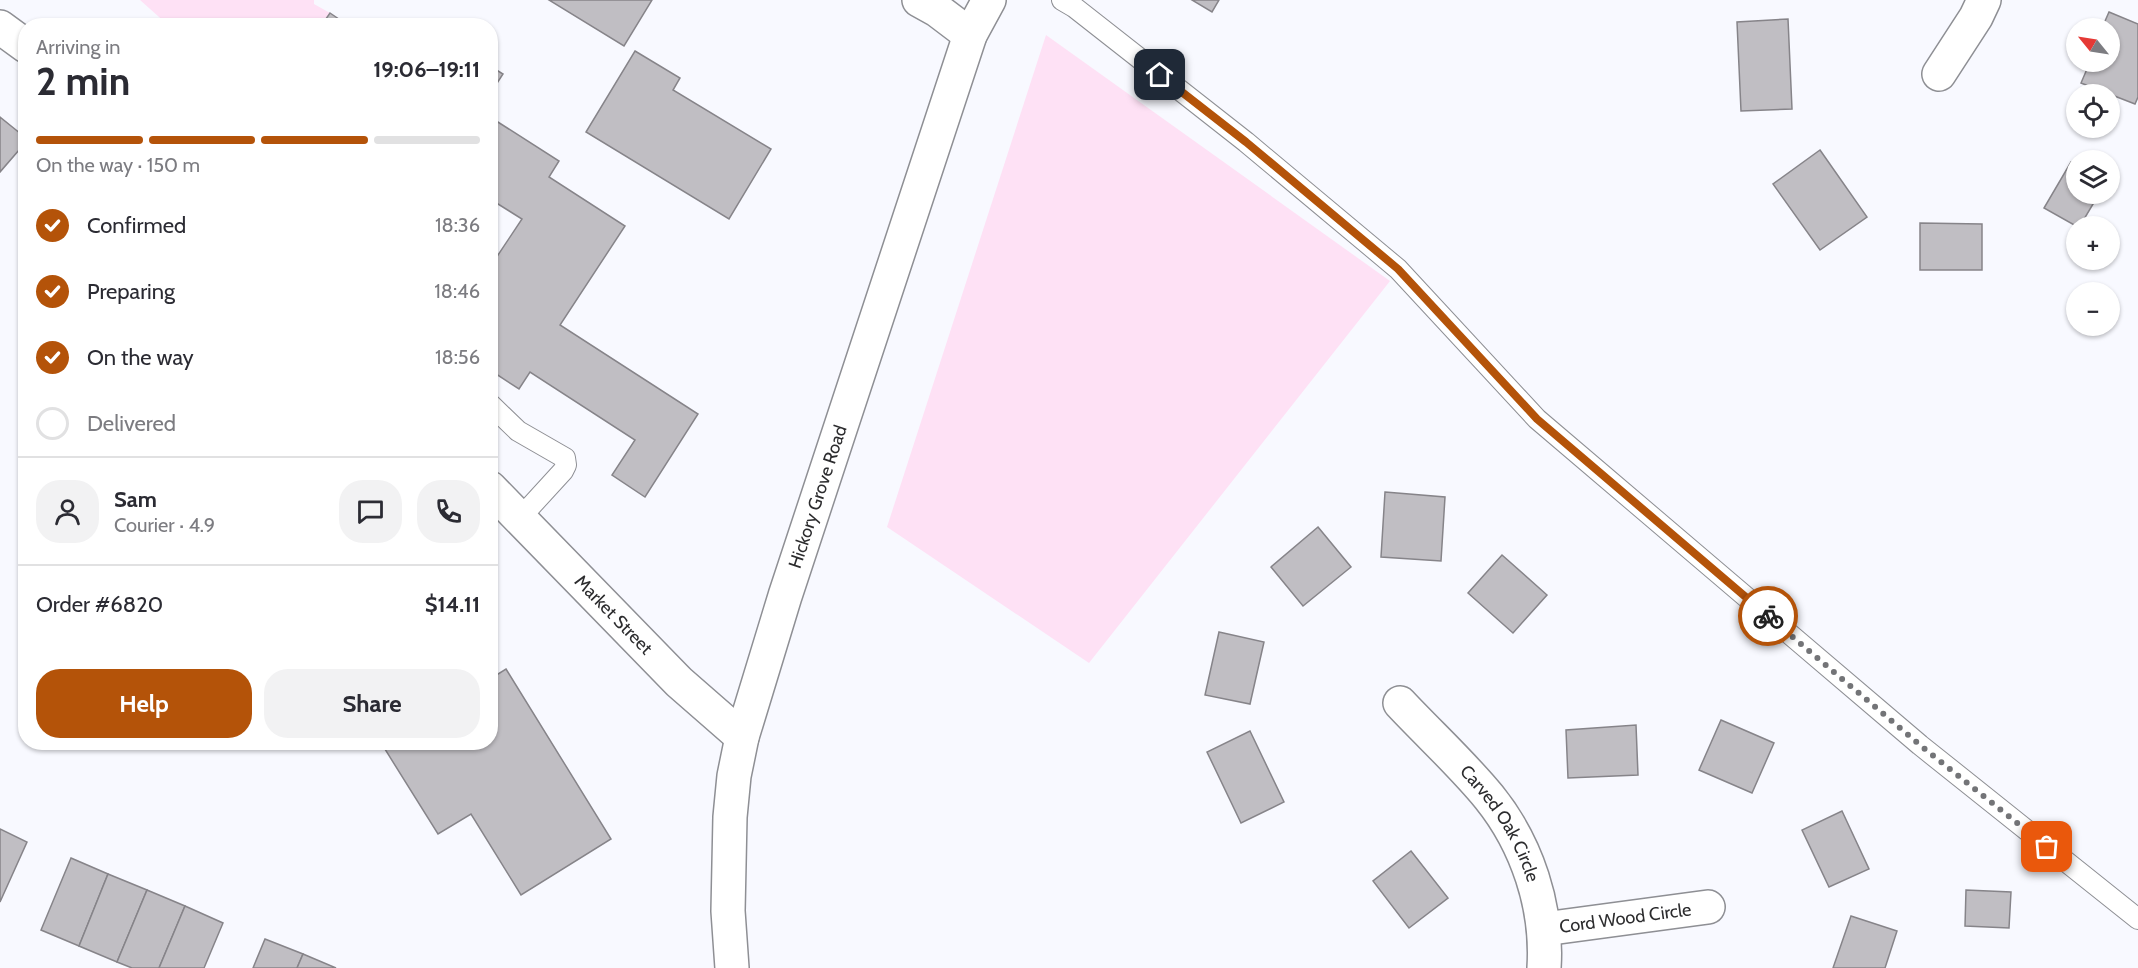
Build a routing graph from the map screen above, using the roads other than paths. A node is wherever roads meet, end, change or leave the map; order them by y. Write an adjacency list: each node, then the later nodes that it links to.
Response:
1 (919, 0): 6 (street)
2 (989, 0): 6 (street, Hickory Grove Road)
3 (1062, 0): 15 (lane)
4 (1984, 0): 8 (street)
5 (0, 27): 7 (street)
6 (970, 35): 13 (street, Hickory Grove Road)
7 (18, 40)
8 (1939, 74)
9 (498, 412): 11 (lane)
10 (498, 496): 11 (street, Market Street)
11 (520, 518): 13 (street, Market Street)
12 (1400, 703): 16 (street, Carved Oak Circle)
13 (742, 737): 17 (street, Hickory Grove Road)
14 (1708, 907): 16 (street, Cord Wood Circle)
15 (2138, 919)
16 (1544, 929): 18 (street, Carved Oak Circle)
17 (732, 968)
18 (1544, 968)

